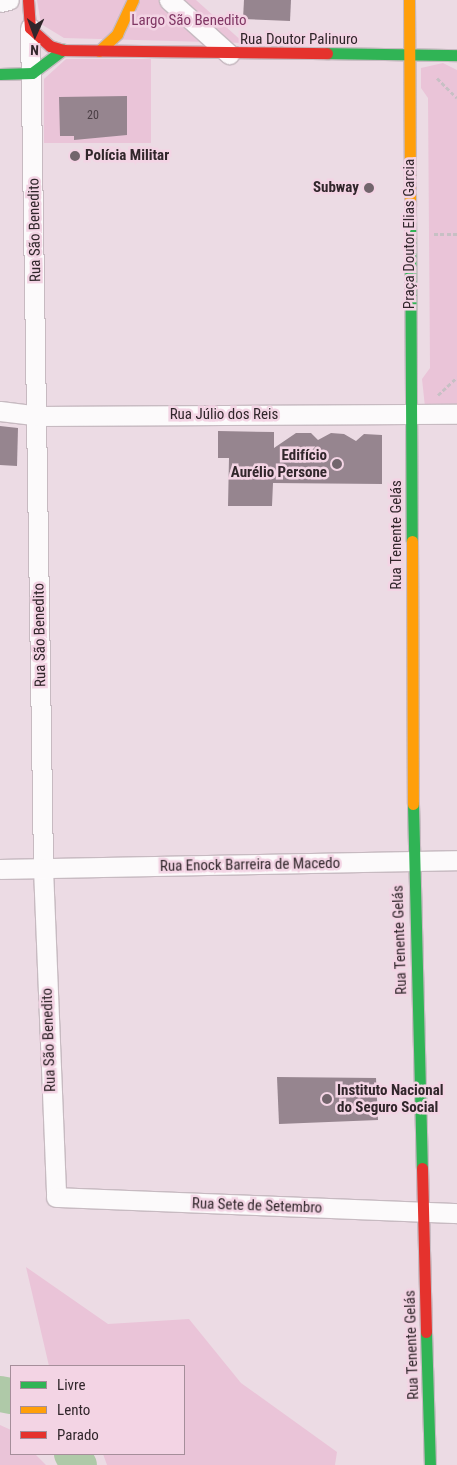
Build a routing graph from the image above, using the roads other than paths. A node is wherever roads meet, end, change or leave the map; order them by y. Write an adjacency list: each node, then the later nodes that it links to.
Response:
1 (9, 0): 6 (street)
2 (28, 0): 7 (street)
3 (133, 0): 9 (street)
4 (168, 0): 10 (street)
5 (409, 0): 11 (street)
6 (0, 2)
7 (30, 28): 8 (street); 13 (street)
8 (64, 50): 9 (street); 13 (street)
9 (99, 51): 10 (street, Rua Doutor Palinuro)
10 (230, 55): 11 (street, Rua Doutor Palinuro)
11 (410, 55): 12 (street); 16 (street, Praça Doutor Elias Garcia)
12 (457, 56)
13 (32, 73): 14 (street); 18 (street, Rua São Benedito)
14 (0, 74)
15 (0, 411): 18 (street, Rua Júlio dos Reis)
16 (411, 414): 17 (street); 18 (street, Rua Júlio dos Reis); 20 (street, Rua Tenente Gelás)
17 (457, 414)
18 (38, 416): 21 (street, Rua São Benedito)
19 (457, 860): 20 (street, Rua Enock Barreira de Macedo)
20 (413, 861): 21 (street, Rua Enock Barreira de Macedo); 24 (street, Rua Tenente Gelás)
21 (44, 868): 22 (street, Rua Enock Barreira de Macedo); 23 (street, Rua São Benedito)
22 (0, 869)
23 (56, 1197): 24 (street, Rua Sete de Setembro)
24 (423, 1213): 25 (street, Rua Sete de Setembro); 26 (street, Rua Tenente Gelás)
25 (457, 1213)
26 (430, 1465)

